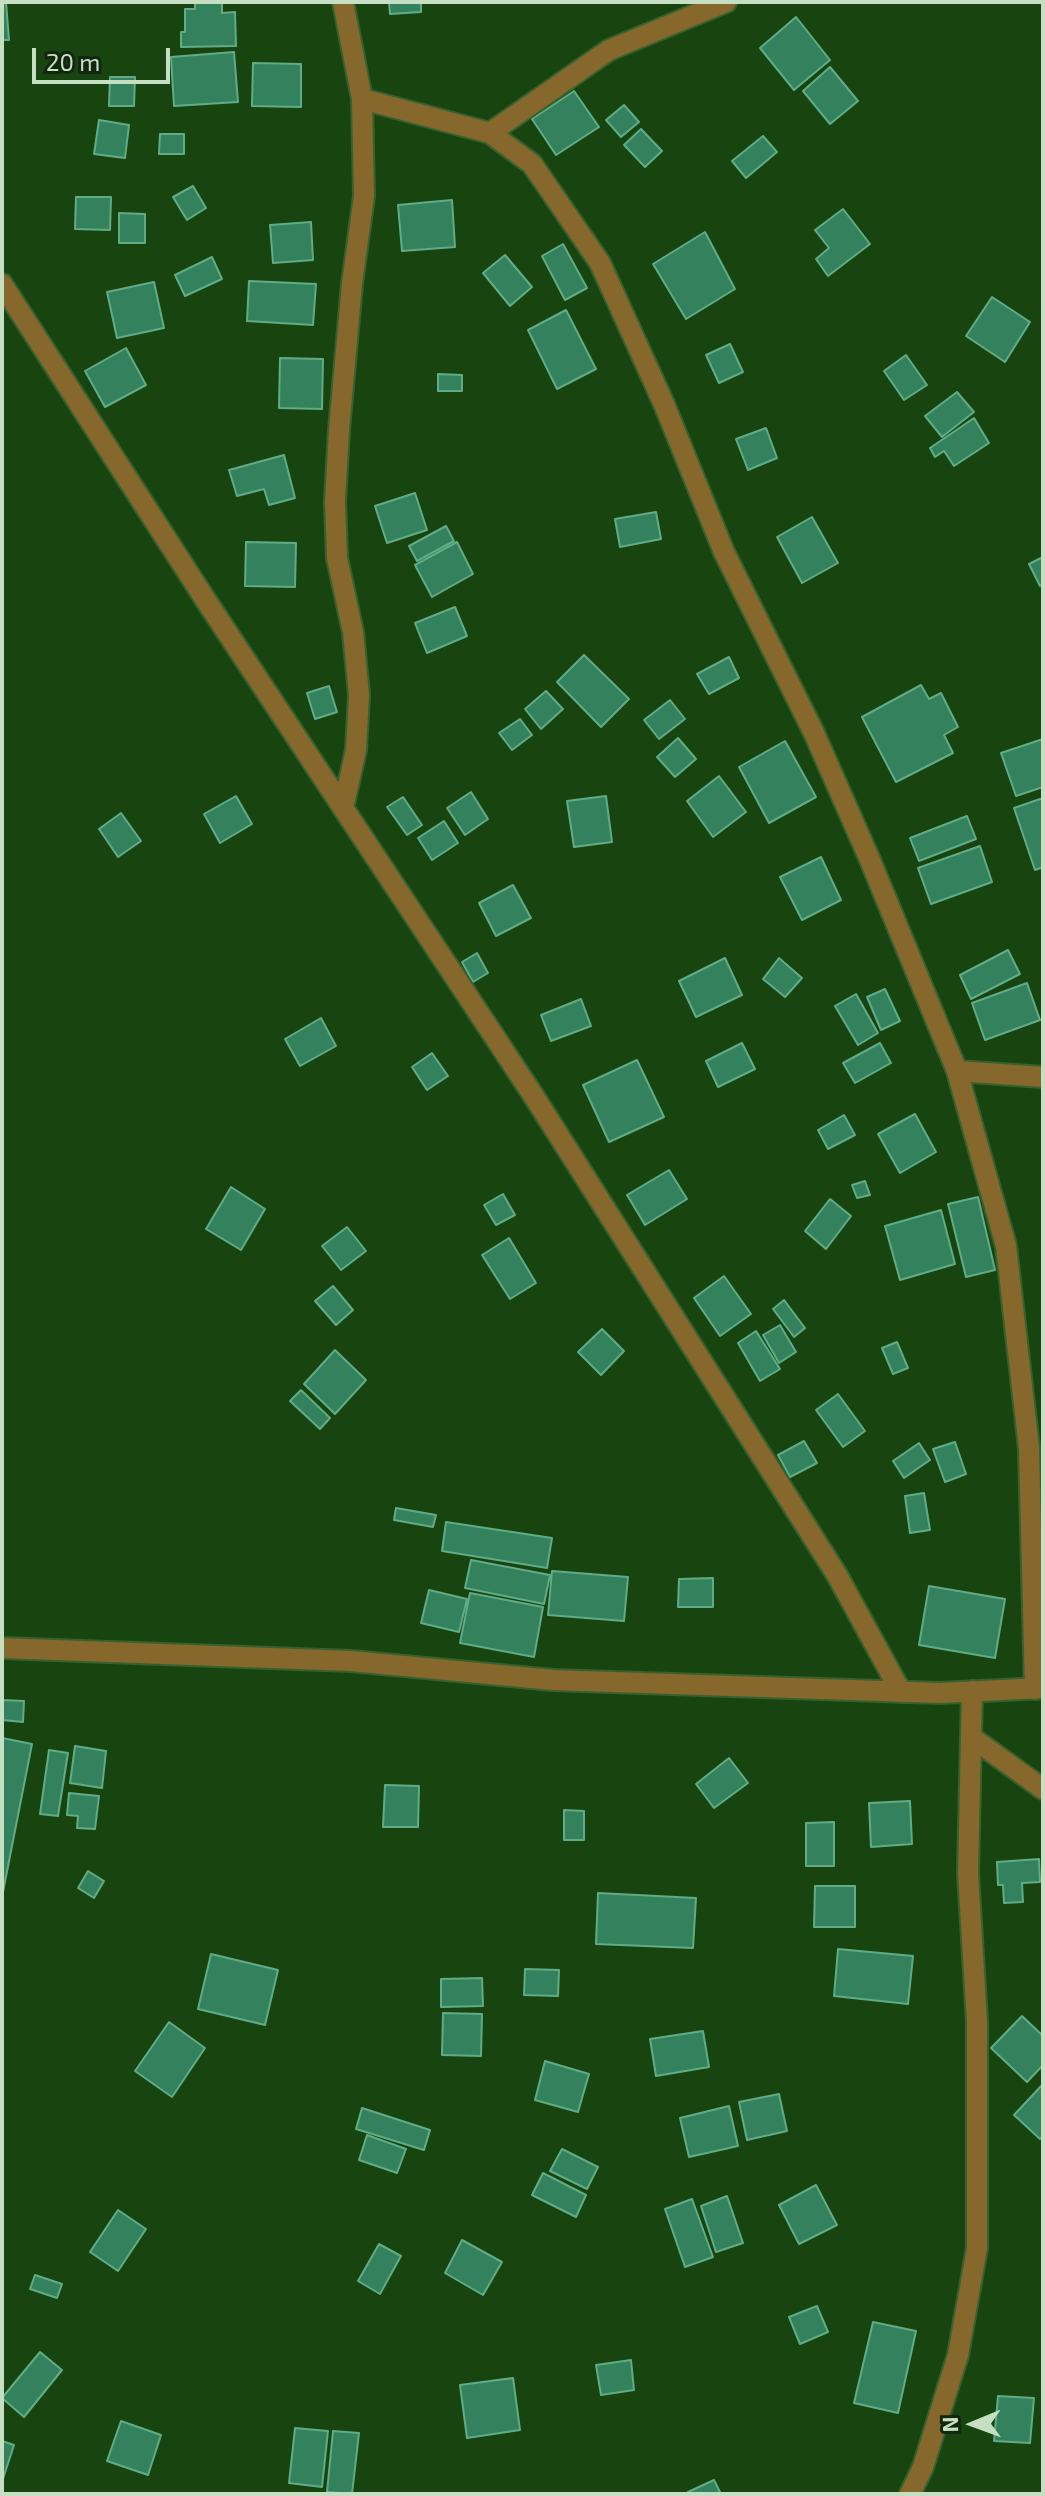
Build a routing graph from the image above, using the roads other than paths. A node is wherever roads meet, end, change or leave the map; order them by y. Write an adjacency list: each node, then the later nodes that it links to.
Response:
1 (343, 2): 3 (street)
2 (726, 2): 4 (street)
3 (362, 99): 4 (street); 6 (street)
4 (490, 133): 7 (street)
5 (2, 284): 6 (street)
6 (343, 808): 12 (street)
7 (957, 1071): 8 (street); 10 (street)
8 (1043, 1077)
9 (2, 1648): 12 (street)
10 (1039, 1689): 11 (street)
11 (972, 1691): 12 (street); 13 (street)
12 (901, 1692)
13 (971, 1737): 14 (street); 15 (street)
14 (1043, 1789)
15 (910, 2494)

